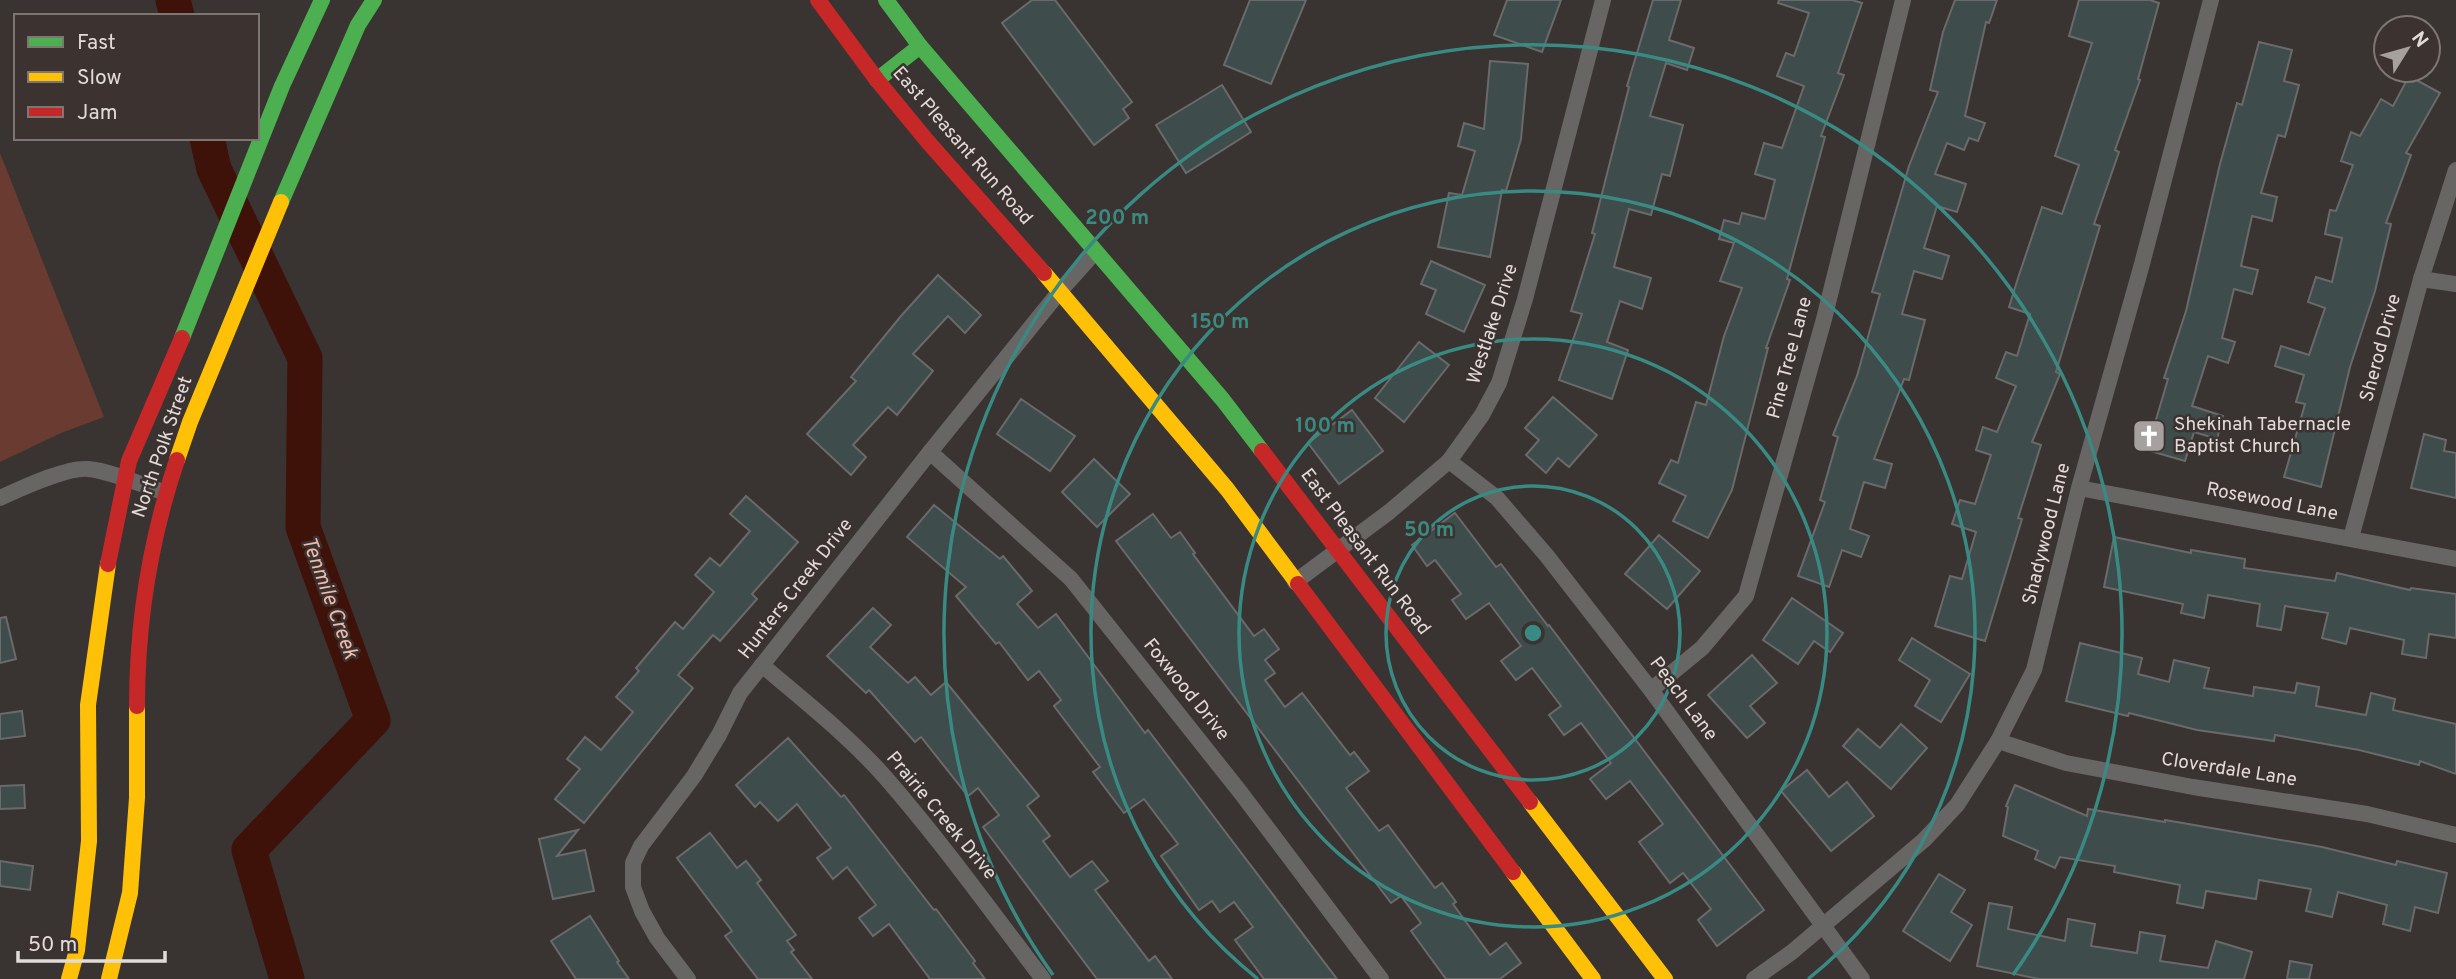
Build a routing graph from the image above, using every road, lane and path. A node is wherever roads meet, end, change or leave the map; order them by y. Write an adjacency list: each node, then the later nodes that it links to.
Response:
1 (322, 0): 17 (main road, North Polk Street)
2 (374, 0): 19 (main road, North Polk Street)
3 (818, 0): 9 (main road, East Pleasant Run Road)
4 (886, 0): 8 (main road, East Pleasant Run Road)
5 (1603, 0): 16 (street, Westlake Drive)
6 (1903, 0): 26 (street, Pine Tree Lane)
7 (2211, 0): 18 (street, Shadywood Lane)
8 (920, 46): 9 (main road); 11 (main road, East Pleasant Run Road)
9 (877, 80): 14 (main road, East Pleasant Run Road)
10 (2456, 170): 12 (street, Sherod Drive)
11 (1096, 252): 14 (street, Hunters Creek Drive); 22 (main road, East Pleasant Run Road)
12 (2421, 279): 13 (street); 21 (street, Sherod Drive)
13 (2456, 284)
14 (1060, 290): 15 (street, Hunters Creek Drive); 24 (main road, East Pleasant Run Road)
15 (930, 452): 25 (street, Hunters Creek Drive); 34 (street, Foxwood Drive)
16 (1449, 461): 22 (street, Westlake Drive); 26 (street, Peach Lane)
17 (125, 480): 19 (street); 20 (street); 30 (main road, North Polk Street)
18 (2079, 488): 21 (street, Rosewood Lane); 27 (street, Shadywood Lane)
19 (166, 493): 31 (main road, North Polk Street)
20 (0, 498)
21 (2351, 538): 23 (street, Rosewood Lane)
22 (1337, 550): 24 (street, Westlake Drive); 36 (main road, East Pleasant Run Road)
23 (2456, 559)
24 (1295, 582): 35 (main road, East Pleasant Run Road)
25 (762, 665): 32 (street, Hunters Creek Drive); 33 (street, Prairie Creek Drive)
26 (1651, 690): 29 (street, Peach Lane)
27 (1998, 741): 28 (street, Cloverdale Lane); 29 (street, Shadywood Lane)
28 (2456, 835)
29 (1823, 925): 37 (street, Shadywood Lane); 38 (street, Peach Lane)
30 (69, 979)
31 (109, 979)
32 (688, 979)
33 (1043, 979)
34 (1381, 979)
35 (1593, 979)
36 (1665, 979)
37 (1754, 979)
38 (1862, 979)

